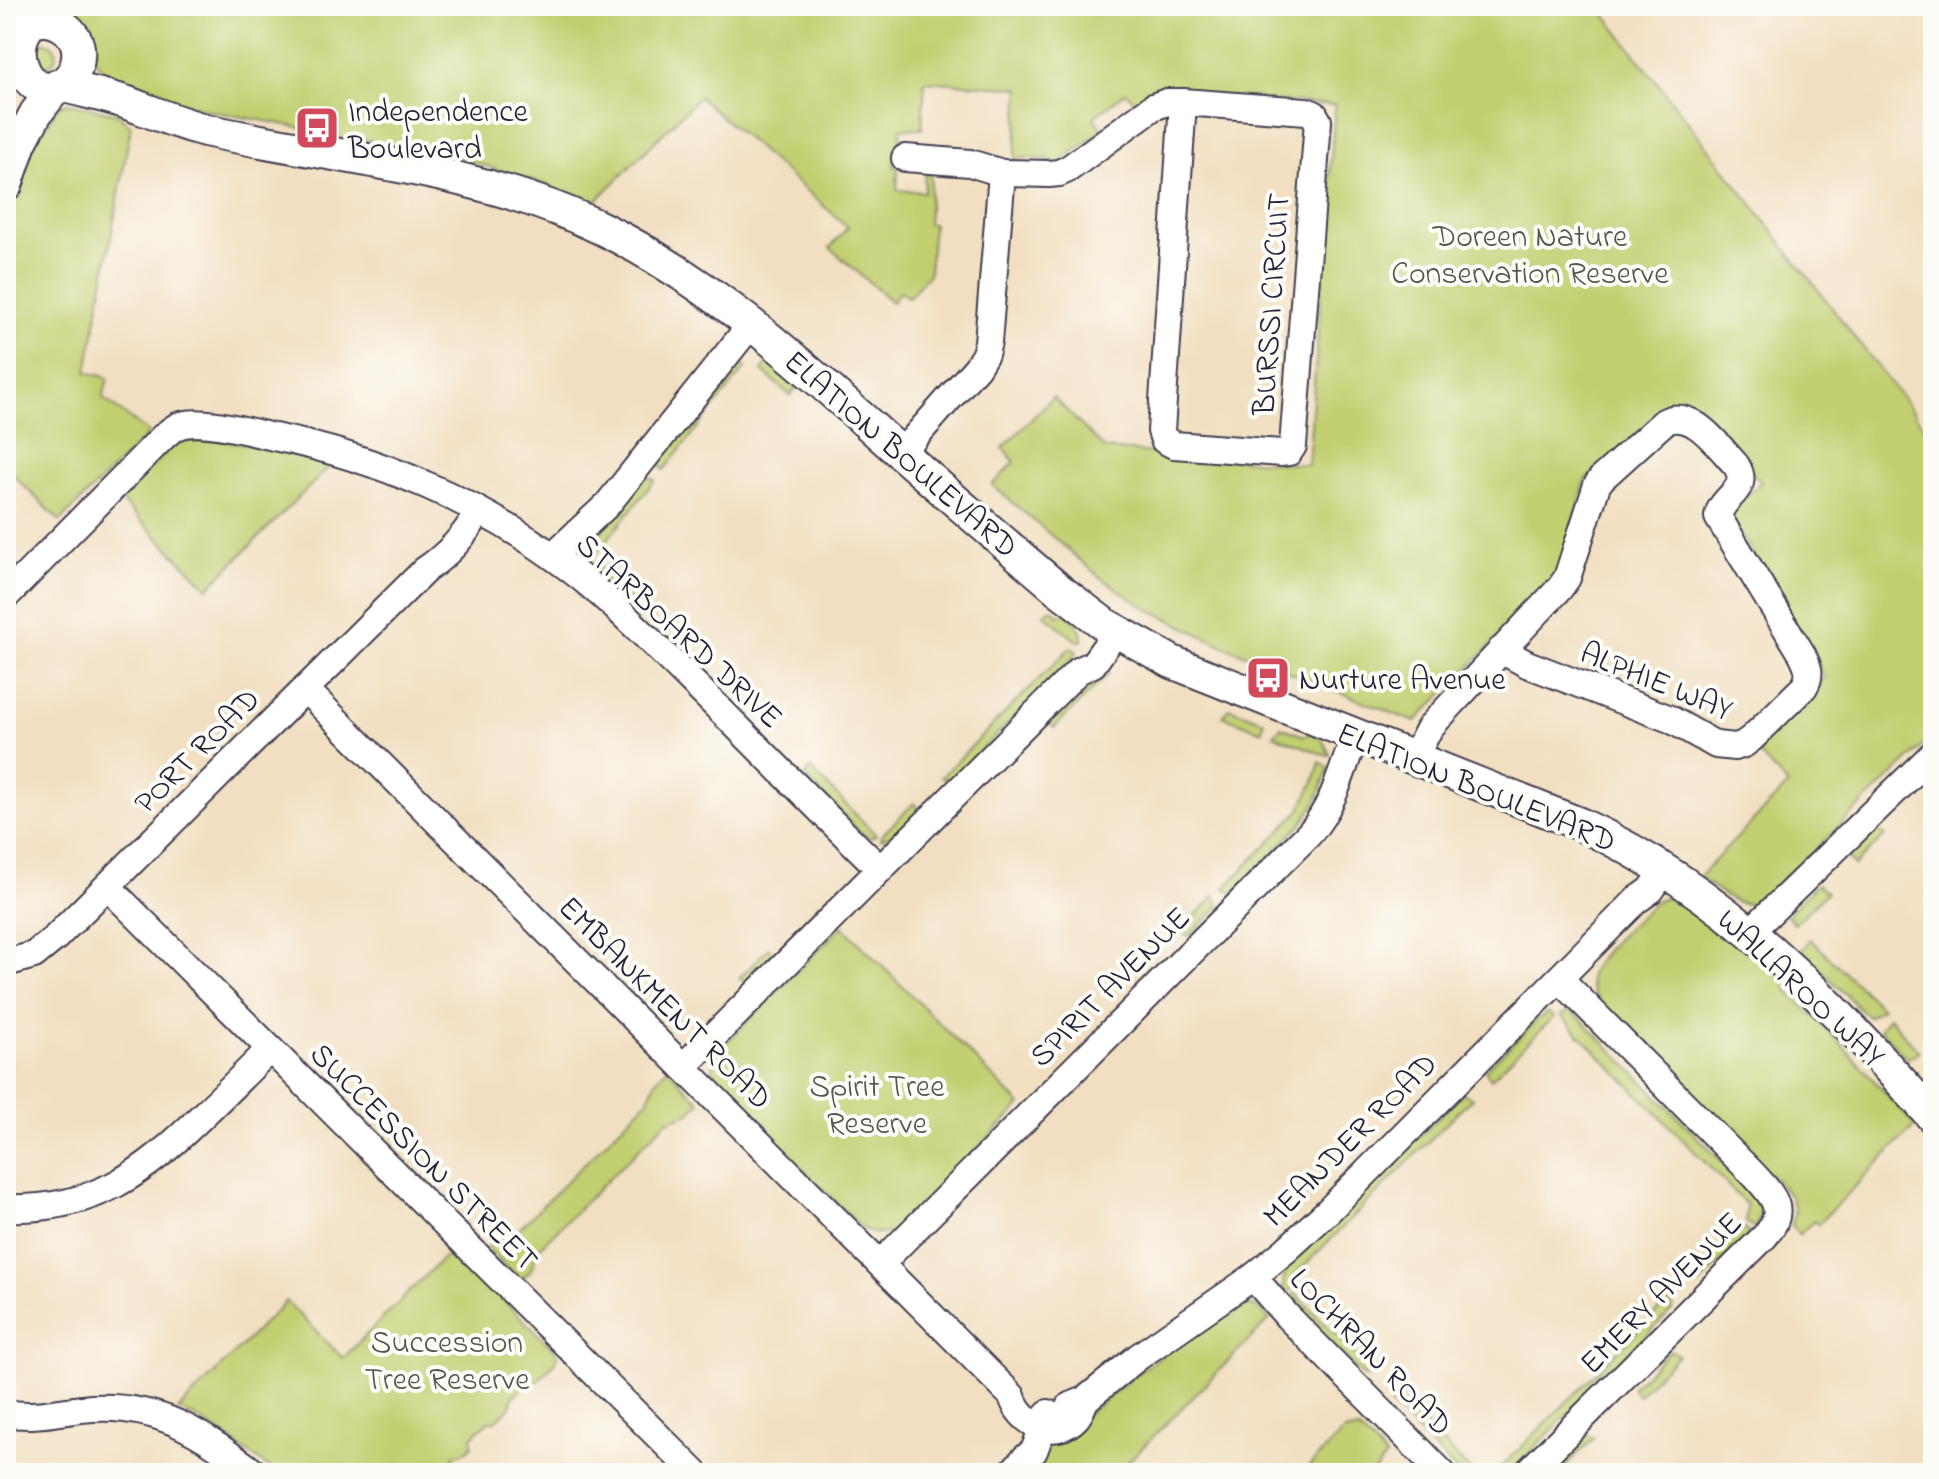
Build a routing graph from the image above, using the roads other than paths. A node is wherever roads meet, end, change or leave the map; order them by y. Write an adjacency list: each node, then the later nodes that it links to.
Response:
1 (19, 18): 2 (street); 3 (street)
2 (79, 52): 4 (street); 5 (street, ELATION BOULEVARD)
3 (10, 62): 4 (street); 7 (street)
4 (59, 85): 5 (street, ELATION BOULEVARD); 7 (street)
5 (123, 101): 11 (street, ELATION BOULEVARD)
6 (1183, 102): 6 (street, BURSSI CIRCUIT); 9 (street, BURSSI CIRCUIT)
7 (20, 143): 10 (street)
8 (905, 158): 9 (street, BURSSI CIRCUIT)
9 (1002, 173): 12 (street)
10 (6, 185)
11 (752, 323): 12 (street, ELATION BOULEVARD); 14 (street)
12 (901, 453): 16 (street, ELATION BOULEVARD)
13 (470, 506): 14 (street, STARBOARD DRIVE); 15 (street, STARBOARD DRIVE); 18 (street, PORT ROAD)
14 (562, 563): 23 (street, STARBOARD DRIVE)
15 (6, 596)
16 (1110, 628): 19 (street, ELATION BOULEVARD); 23 (street)
17 (1501, 650): 17 (street, ALPHIE WAY); 21 (street, ALPHIE WAY)
18 (305, 689): 24 (street, PORT ROAD); 29 (street, EMBANKMENT ROAD)
19 (1355, 735): 21 (street, ELATION BOULEVARD); 32 (street, SPIRIT AVENUE)
20 (1933, 754): 25 (street)
21 (1414, 758): 22 (street, ELATION BOULEVARD)
22 (1660, 867): 25 (street, WALLAROO WAY); 27 (street, MEANDER ROAD)
23 (880, 869): 29 (street)
24 (108, 887): 26 (street, PORT ROAD); 28 (street, SUCCESSION STREET)
25 (1750, 932): 30 (street, WALLAROO WAY)
26 (6, 963)
27 (1560, 979): 33 (street, MEANDER ROAD); 40 (street, EMERY AVENUE)
28 (270, 1049): 31 (street); 38 (street, SUCCESSION STREET)
29 (683, 1067): 32 (street, EMBANKMENT ROAD)
30 (1933, 1117)
31 (6, 1208)
32 (880, 1264): 35 (street, EMBANKMENT ROAD)
33 (1253, 1277): 35 (street, MEANDER ROAD); 39 (street, LOCHRAN ROAD)
34 (6, 1413): 37 (street)
35 (1041, 1418): 36 (street)
36 (1018, 1466)
37 (255, 1473)
38 (695, 1473)
39 (1442, 1473)
40 (1527, 1473)

